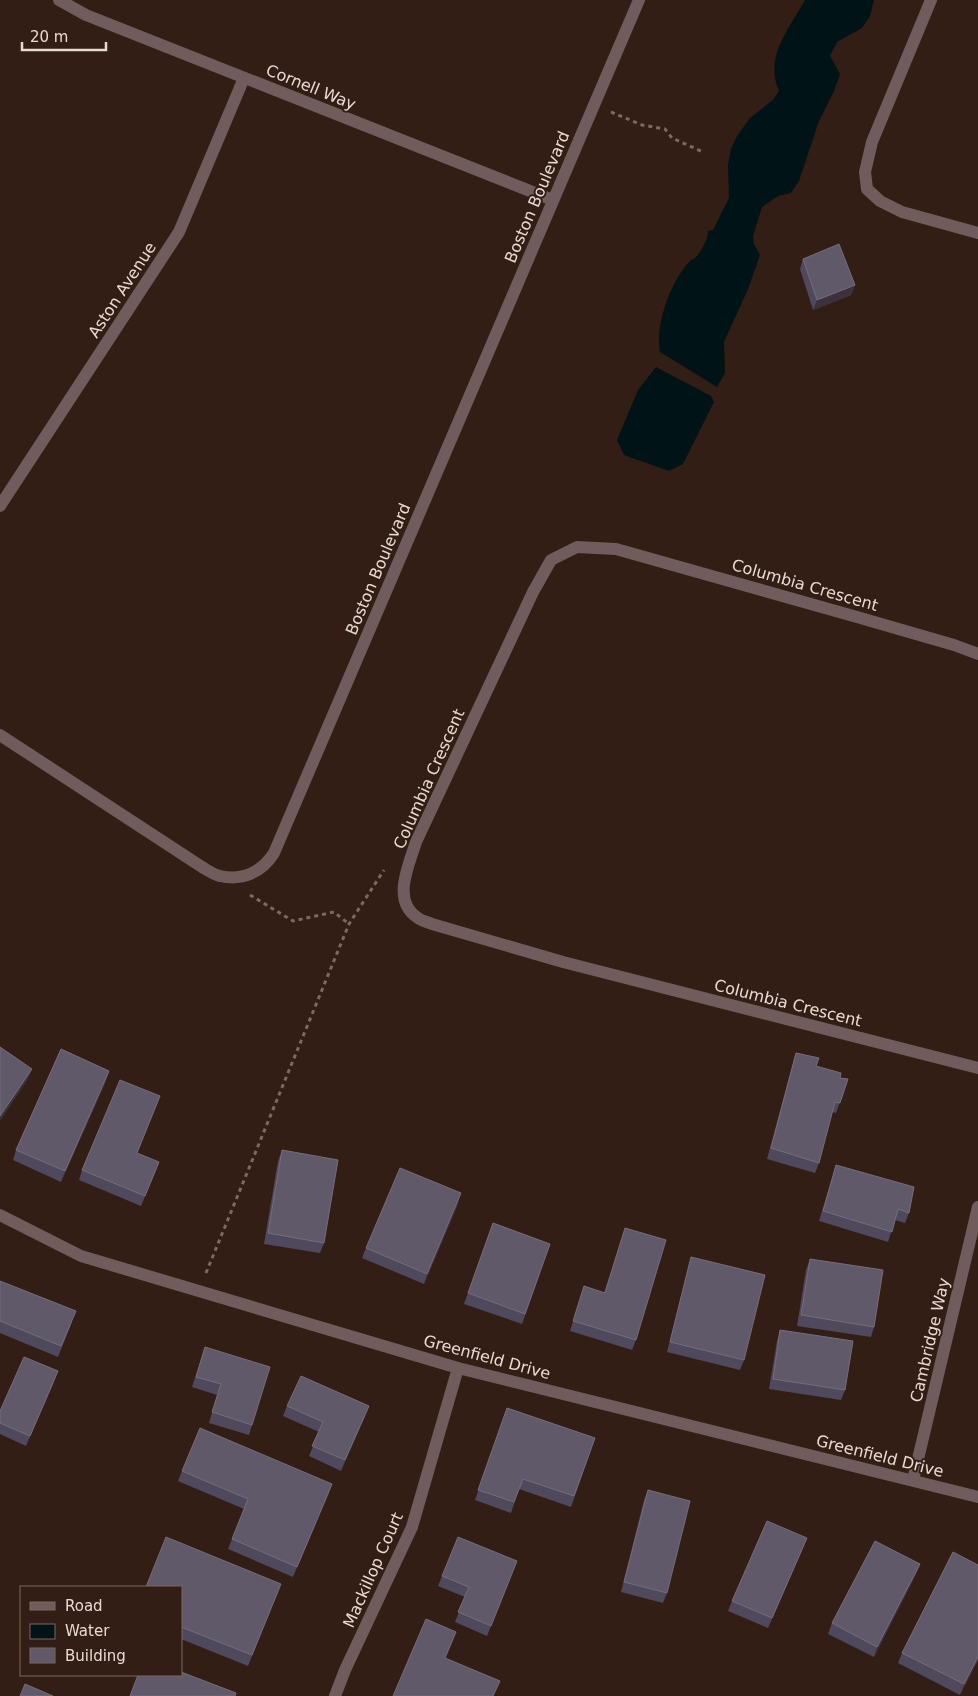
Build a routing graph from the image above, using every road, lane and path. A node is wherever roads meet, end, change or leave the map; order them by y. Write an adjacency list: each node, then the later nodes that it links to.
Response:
1 (59, 0): 4 (street, Cornell Way)
2 (639, 0): 5 (street, Boston Boulevard)
3 (931, 0): 8 (street)
4 (244, 78): 7 (street, Cornell Way); 9 (street, Aston Avenue)
5 (594, 106): 6 (path); 7 (street, Boston Boulevard)
6 (703, 152)
7 (553, 200): 13 (street, Boston Boulevard)
8 (978, 233)
9 (0, 506)
10 (978, 654): 15 (street, Columbia Crescent)
11 (0, 735): 13 (street, Boston Boulevard)
12 (389, 863): 14 (path)
13 (219, 876): 14 (path)
14 (349, 924): 18 (path)
15 (978, 1068)
16 (978, 1207): 20 (street, Cambridge Way)
17 (0, 1215): 18 (street, Greenfield Drive)
18 (199, 1291): 19 (street, Greenfield Drive)
19 (458, 1368): 20 (street, Greenfield Drive); 22 (street, Mackillop Court)
20 (913, 1480): 21 (street, Greenfield Drive)
21 (978, 1497)
22 (336, 1696)

